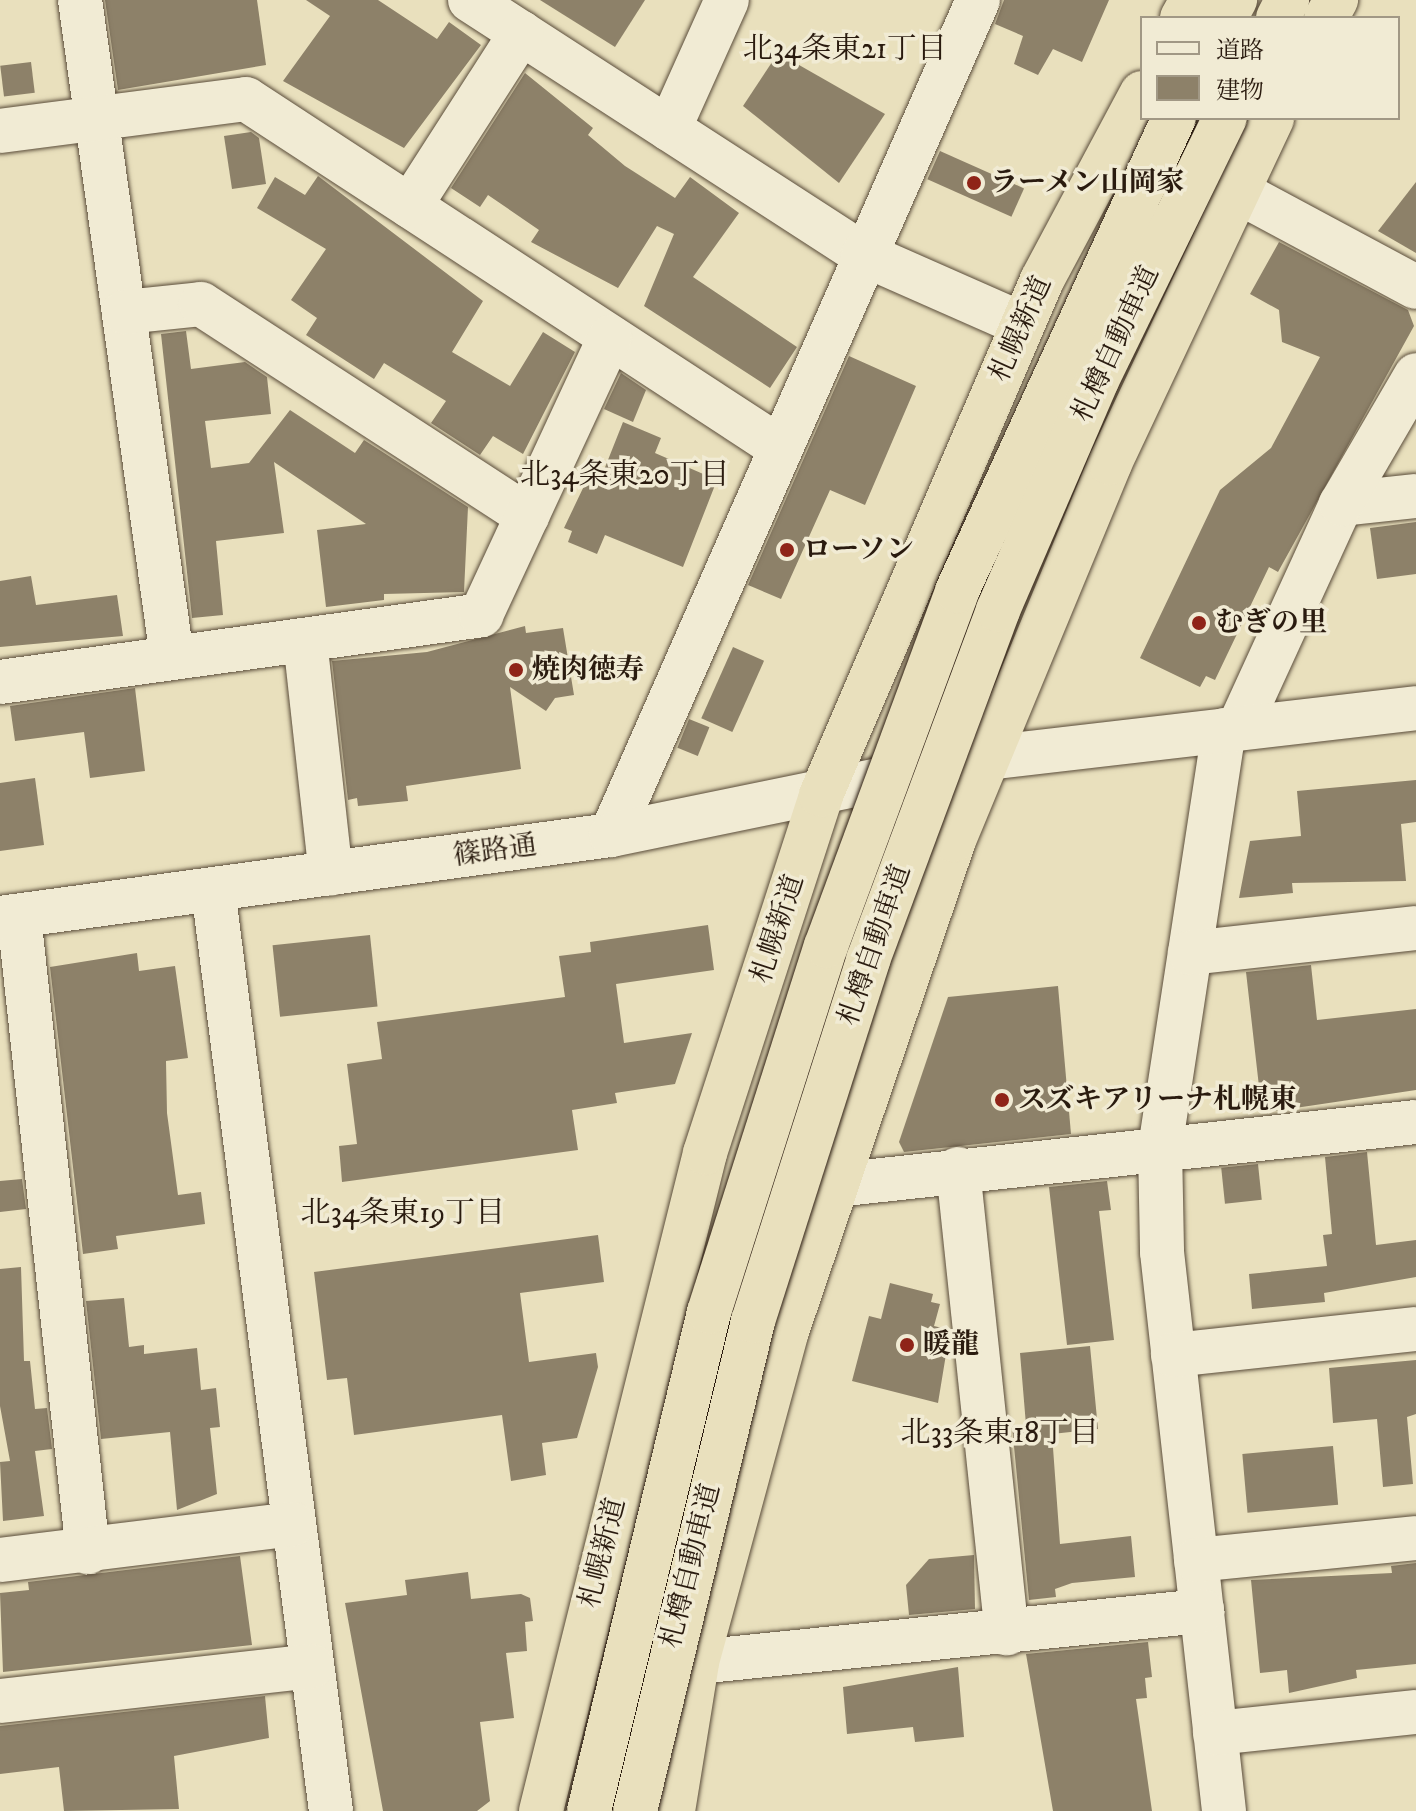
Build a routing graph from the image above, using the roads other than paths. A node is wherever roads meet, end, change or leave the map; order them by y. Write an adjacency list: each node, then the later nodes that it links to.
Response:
1 (80, 0): 7 (street)
2 (470, 0): 5 (street)
3 (727, 0): 11 (street)
4 (978, 0): 15 (street)
5 (521, 33): 11 (street); 14 (street)
6 (1140, 97): 18 (highway, 札幌新道)
7 (97, 117): 12 (street); 14 (street); 17 (street)
8 (1173, 120): 58 (highway, 札樽自動車道, bridge)
9 (1224, 120): 59 (highway, 札樽自動車道, bridge)
10 (1271, 120): 13 (highway)
11 (669, 129): 15 (street)
12 (0, 131)
13 (1235, 190): 16 (street); 30 (highway)
14 (410, 206): 19 (street)
15 (863, 254): 18 (street); 21 (street)
16 (1416, 287)
17 (124, 312): 24 (street); 26 (street)
18 (1022, 324): 31 (highway, 札幌新道)
19 (610, 337): 21 (street); 24 (street)
20 (1416, 375): 23 (street)
21 (779, 447): 32 (street)
22 (1416, 496): 23 (street)
23 (1341, 504): 29 (street)
24 (527, 516): 25 (street)
25 (305, 640): 26 (street); 33 (street)
26 (172, 657): 27 (street)
27 (0, 682)
28 (1416, 708): 29 (street, 篠路通)
29 (1232, 728): 30 (street, 篠路通); 37 (street)
30 (986, 758): 31 (street, 篠路通); 41 (highway)
31 (821, 795): 32 (street, 篠路通); 57 (highway, 札幌新道)
32 (611, 835): 33 (street, 篠路通)
33 (331, 874): 34 (street, 篠路通)
34 (213, 889): 35 (street, 篠路通); 44 (street)
35 (10, 917): 46 (street)
36 (1416, 928): 37 (street)
37 (1190, 953): 39 (street)
38 (1416, 1122): 39 (street)
39 (1160, 1146): 40 (street); 43 (street)
40 (958, 1169): 41 (street); 50 (street)
41 (836, 1185): 51 (highway)
42 (1416, 1329): 43 (street)
43 (1173, 1355): 48 (street)
44 (293, 1524): 46 (street); 52 (street)
45 (1416, 1538): 48 (street)
46 (88, 1552): 47 (street)
47 (0, 1560)
48 (1196, 1560): 49 (street)
49 (1202, 1611): 50 (street); 55 (street)
50 (1007, 1633): 51 (street)
51 (697, 1662): 60 (highway)
52 (312, 1666): 53 (street); 56 (street)
53 (0, 1701)
54 (1416, 1712): 55 (street)
55 (1215, 1733): 61 (street)
56 (331, 1811)
57 (541, 1811)
58 (589, 1811)
59 (635, 1811)
60 (673, 1811)
61 (1224, 1811)

